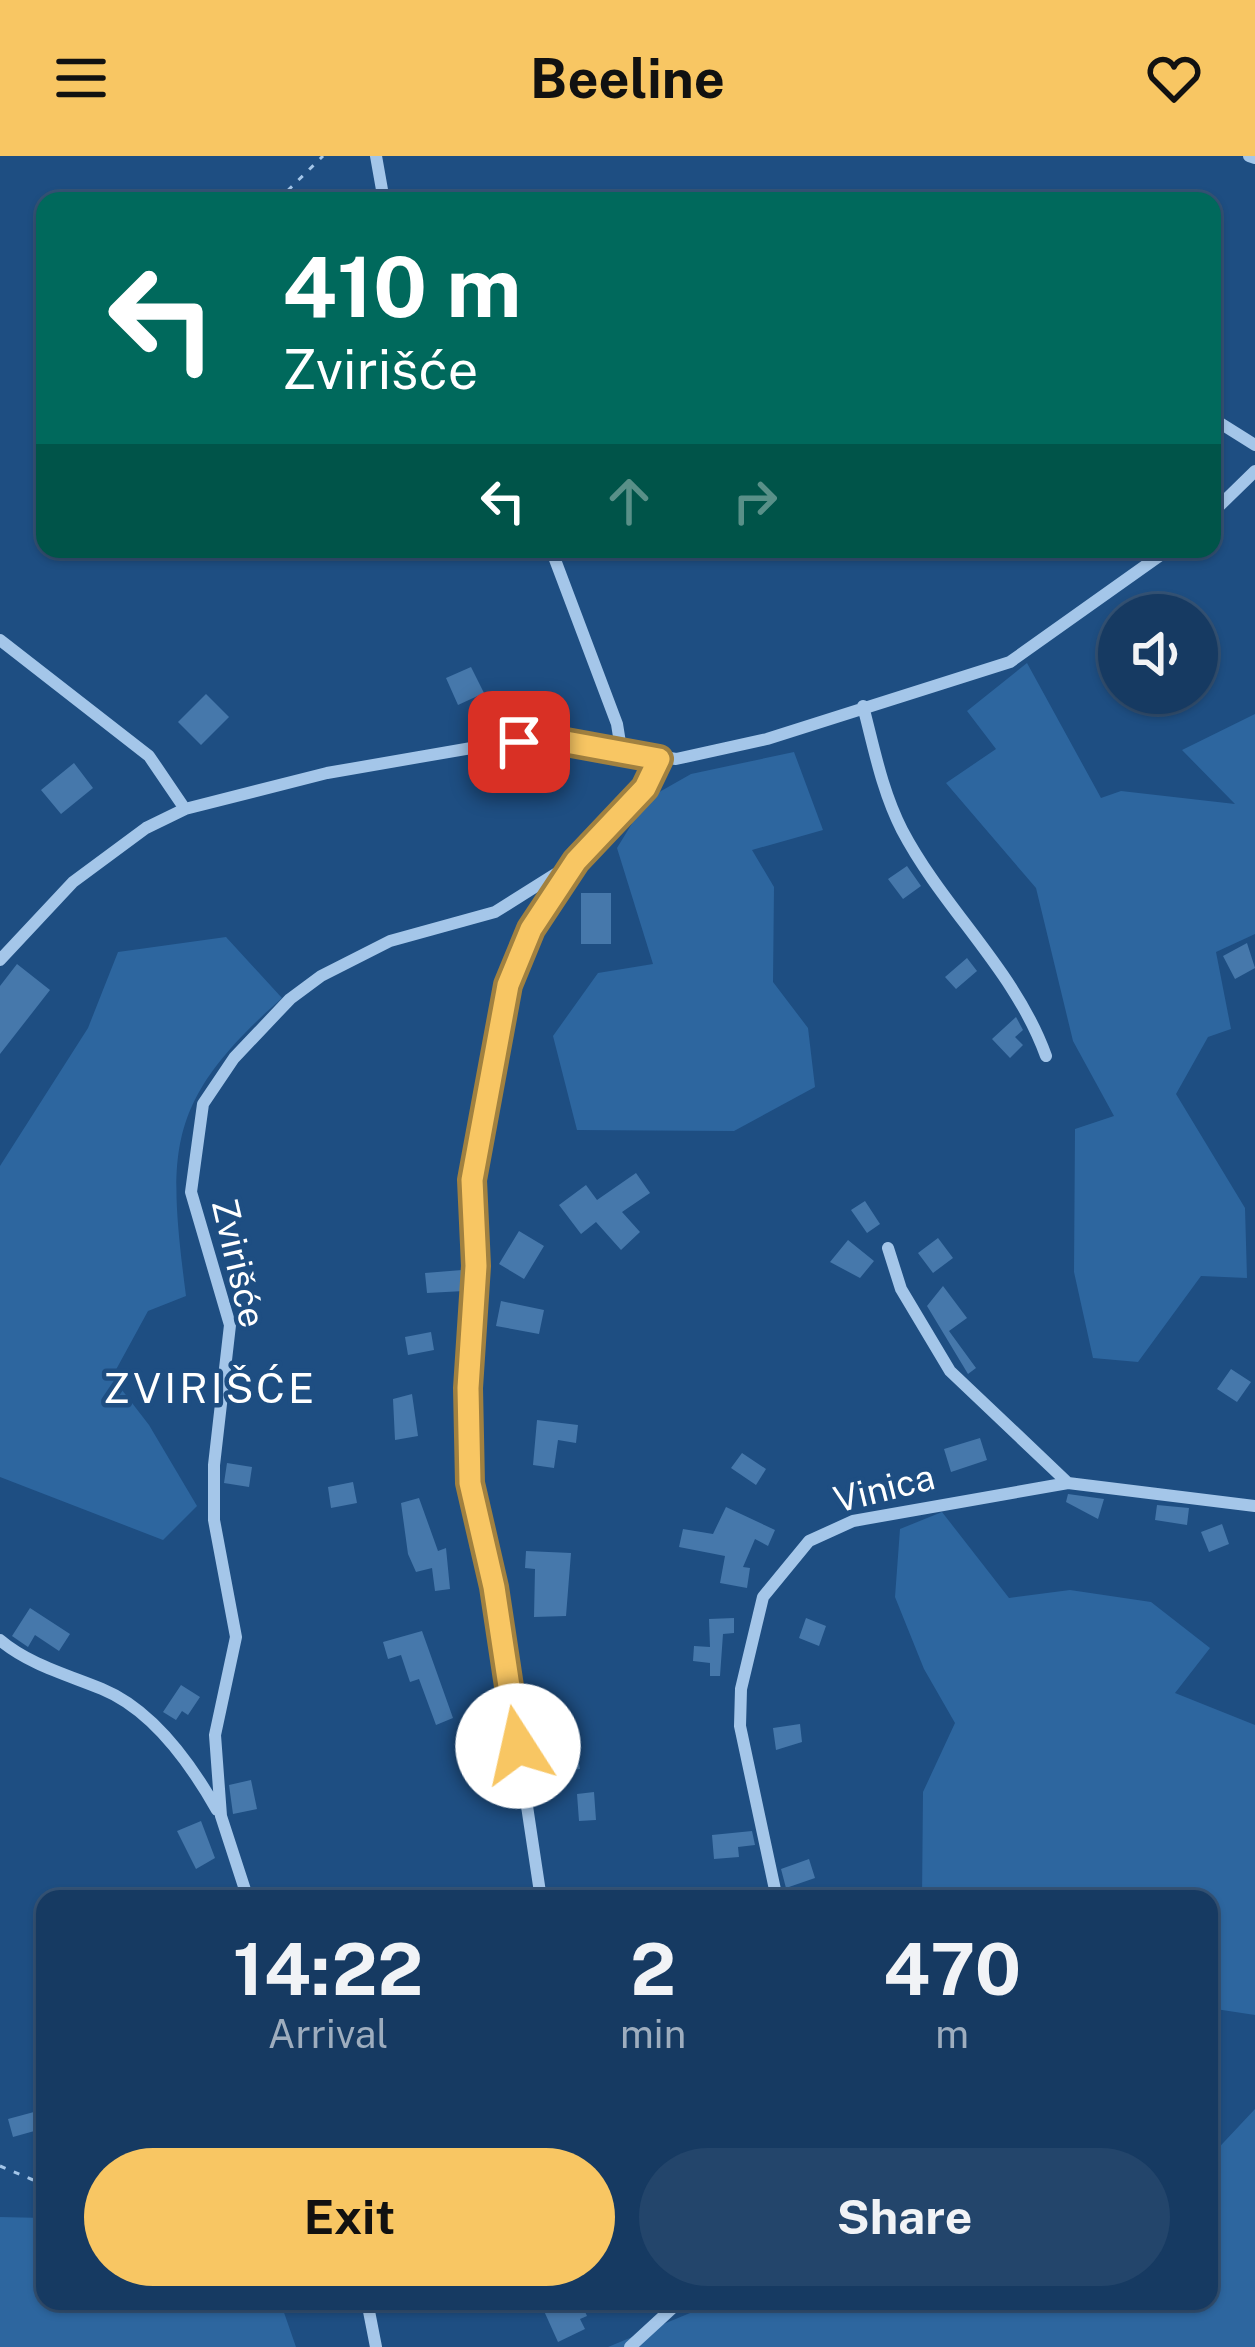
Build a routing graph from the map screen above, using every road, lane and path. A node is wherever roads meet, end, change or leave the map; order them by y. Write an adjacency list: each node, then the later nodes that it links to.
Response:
1 (323, 156): 3 (path)
2 (376, 156): 4 (street)
3 (286, 192)
4 (382, 192)
5 (1221, 424): 6 (street)
6 (1255, 445)
7 (1255, 471): 8 (street)
8 (1221, 504)
9 (553, 558): 13 (street)
10 (1156, 558): 12 (street)
11 (0, 640): 15 (street)
12 (863, 706): 14 (street); 18 (street)
13 (621, 749): 14 (street); 15 (street)
14 (659, 759): 16 (street, Zvirišće)
15 (185, 809): 17 (street)
16 (576, 861): 23 (street, Zvirišće); 25 (street, Zvirišće)
17 (0, 960)
18 (1046, 1056)
19 (888, 1248): 20 (street)
20 (1068, 1483): 21 (street, Vinica); 26 (street, Vinica)
21 (1255, 1506)
22 (0, 1640): 23 (street, Zvirišće)
23 (221, 1816): 24 (street, Zvirišće)
24 (245, 1890)
25 (540, 1890)
26 (775, 1890)
27 (0, 2166): 28 (path)
28 (36, 2181)
29 (369, 2310): 31 (street)
30 (670, 2310): 32 (street)
31 (376, 2347)
32 (630, 2347)

